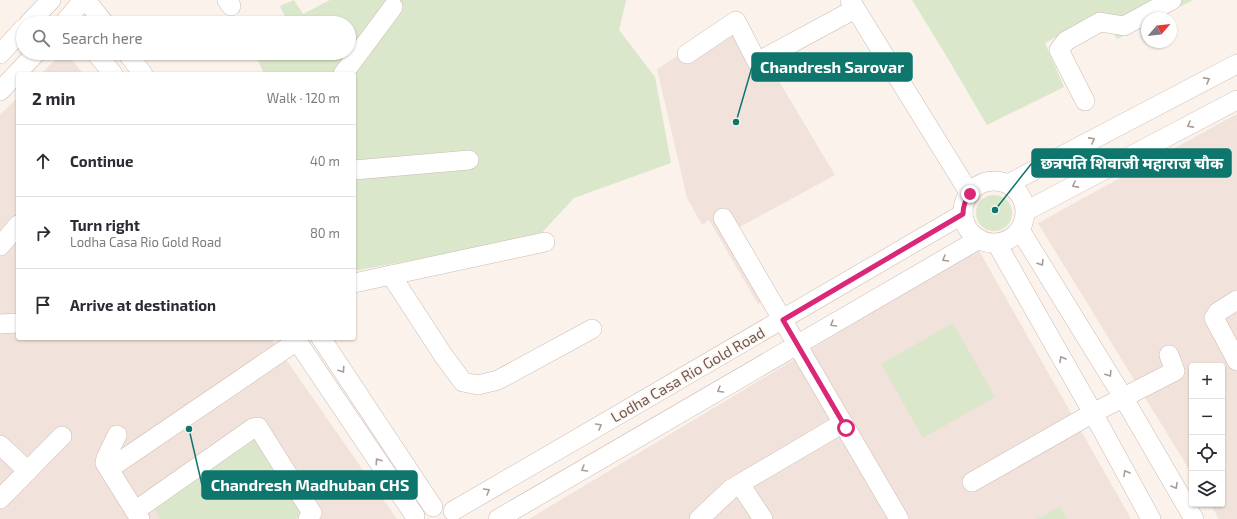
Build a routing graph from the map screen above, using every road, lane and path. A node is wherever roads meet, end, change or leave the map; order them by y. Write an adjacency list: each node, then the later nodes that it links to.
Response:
1 (52, 0): 6 (street); 7 (street)
2 (84, 0): 8 (street); 9 (street)
3 (1172, 0): 26 (street)
4 (853, 4): 12 (street); 30 (street)
5 (392, 7): 13 (street)
6 (36, 16)
7 (64, 16)
8 (72, 16)
9 (98, 16)
10 (16, 37): 11 (street)
11 (0, 54)
12 (687, 54)
13 (356, 56)
14 (29, 60): 19 (street)
15 (102, 60): 20 (street)
16 (132, 60): 21 (street)
17 (353, 60): 22 (street)
18 (1237, 64): 29 (street, one-way to 18)
19 (18, 72)
20 (111, 72)
21 (141, 72)
22 (344, 72)
23 (16, 74): 24 (street)
24 (0, 91)
25 (1237, 100): 31 (street, one-way to 31)
26 (1086, 101)
27 (469, 160): 28 (street)
28 (356, 170)
29 (1008, 184): 30 (street); 31 (street)
30 (970, 194): 32 (street)
31 (1026, 211): 35 (street)
32 (963, 214): 37 (street); 42 (street, Lodha Casa Rio Gold Road)
33 (723, 218): 42 (street)
34 (16, 227): 38 (street)
35 (1020, 230): 37 (street, Lodha Casa Rio Gold Road); 51 (street, one-way to 51)
36 (545, 242): 39 (street)
37 (988, 242): 48 (street, Lodha Casa Rio Gold Road, one-way to 48); 52 (street, one-way to 37)
38 (0, 246)
39 (391, 275): 40 (street); 45 (street)
40 (356, 283)
41 (1237, 300): 50 (street)
42 (783, 320): 48 (street); 64 (street, Lodha Casa Rio Gold Road, one-way to 42)
43 (16, 323): 44 (street)
44 (0, 324)
45 (592, 329)
46 (296, 340): 57 (street); 65 (street, one-way to 46)
47 (322, 340): 62 (street, one-way to 62)
48 (798, 345): 53 (street); 67 (street, Lodha Casa Rio Gold Road, one-way to 67)
49 (1169, 355): 51 (street)
50 (1237, 361)
51 (1123, 397): 52 (street); 72 (street, one-way to 72)
52 (1093, 413): 59 (street); 71 (street, one-way to 52)
53 (843, 423): 60 (street); 70 (street)
54 (62, 436): 58 (street)
55 (118, 436): 57 (street)
56 (0, 445): 58 (street)
57 (109, 469): 63 (street)
58 (28, 470): 61 (street)
59 (972, 482)
60 (740, 484): 68 (street); 69 (street)
61 (0, 498)
62 (433, 507): 64 (street, Lodha Casa Rio Gold Road); 65 (street)
63 (138, 515): 66 (street)
64 (458, 515)
65 (414, 518)
66 (308, 519)
67 (498, 519)
68 (699, 519)
69 (763, 519)
70 (900, 519)
71 (1152, 519)
72 (1194, 519)

